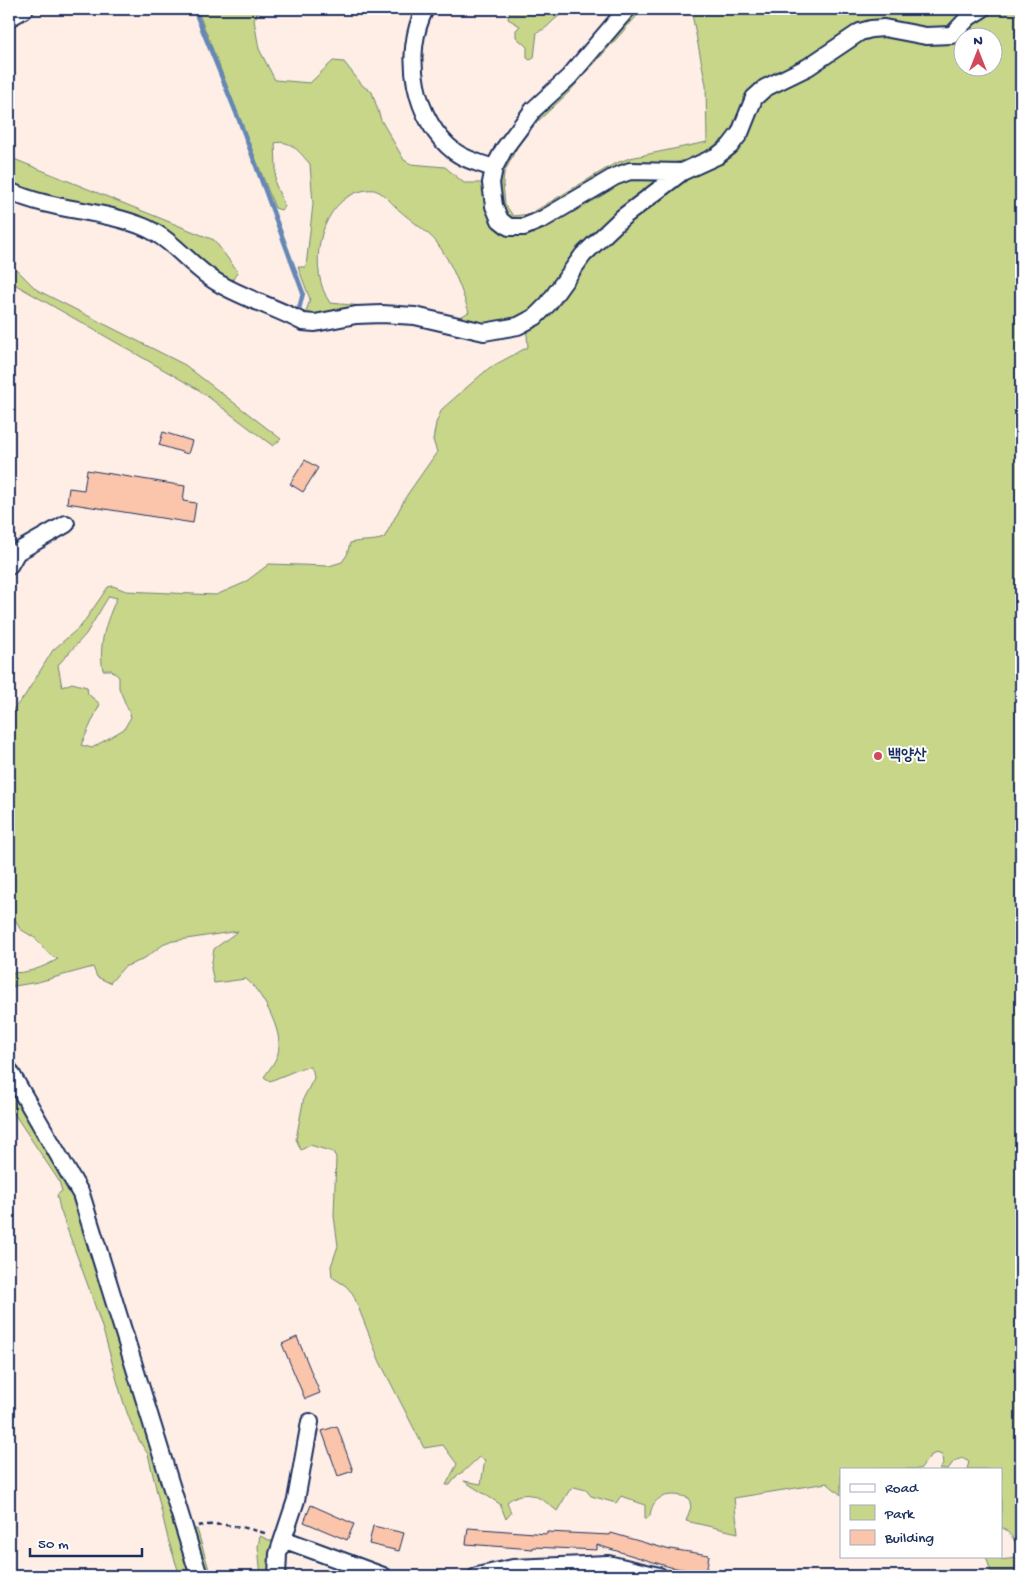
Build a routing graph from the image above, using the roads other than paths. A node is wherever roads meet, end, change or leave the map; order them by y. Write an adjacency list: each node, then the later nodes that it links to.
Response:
1 (25, 9): 5 (street)
2 (425, 9): 6 (street)
3 (627, 9): 6 (street)
4 (982, 9): 7 (street)
5 (9, 18)
6 (494, 168): 7 (street)
7 (682, 172): 8 (street)
8 (9, 191)
9 (66, 524): 10 (street)
10 (9, 566)
11 (9, 1070): 14 (street)
12 (310, 1422): 13 (street)
13 (283, 1538): 15 (street); 16 (street)
14 (199, 1576)
15 (278, 1576)
16 (383, 1576)
17 (477, 1576): 18 (street)
18 (659, 1576)

